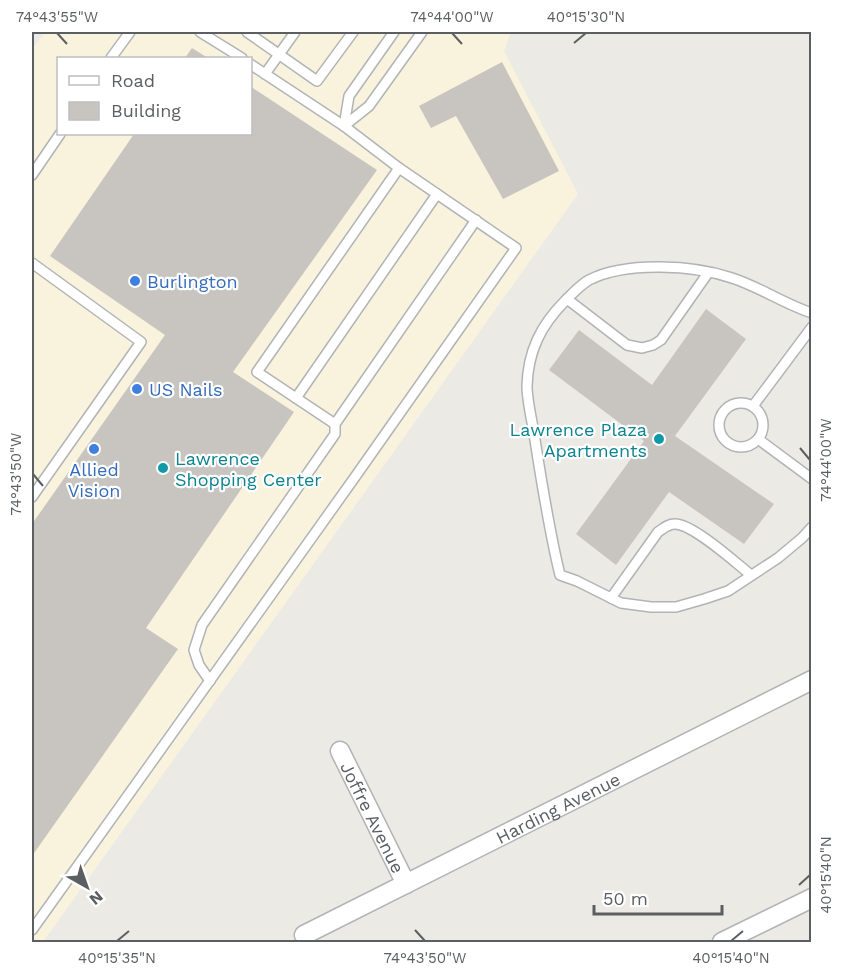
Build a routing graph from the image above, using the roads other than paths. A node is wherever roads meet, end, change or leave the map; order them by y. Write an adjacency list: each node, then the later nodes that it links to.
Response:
1 (130, 32): 9 (lane)
2 (200, 32): 10 (lane)
3 (247, 32): 8 (lane)
4 (295, 32): 8 (lane)
5 (353, 32): 8 (lane)
6 (394, 32): 13 (lane)
7 (423, 32): 13 (lane)
8 (279, 54): 12 (lane)
9 (112, 57)
10 (240, 57)
11 (252, 65): 12 (lane)
12 (265, 74): 13 (lane)
13 (344, 126): 15 (lane)
14 (59, 135): 16 (lane)
15 (399, 168): 17 (lane); 24 (lane)
16 (32, 175)
17 (437, 194): 18 (lane); 24 (lane)
18 (476, 220): 26 (lane); 34 (lane)
19 (32, 263): 29 (lane)
20 (708, 273): 21 (lane); 21 (lane); 22 (lane)
21 (567, 299): 32 (lane)
22 (812, 314)
23 (812, 327): 25 (lane)
24 (296, 398): 26 (lane)
25 (753, 406): 27 (lane); 27 (lane)
26 (335, 424): 34 (lane)
27 (758, 439): 28 (lane)
28 (812, 478)
29 (32, 497)
30 (812, 527): 31 (lane)
31 (751, 575): 32 (lane); 32 (lane)
32 (610, 598)
33 (812, 680): 36 (street, Harding Avenue)
34 (210, 681): 38 (lane)
35 (340, 750): 36 (street, Joffre Avenue)
36 (406, 884): 39 (street, Harding Avenue)
37 (812, 898): 40 (street)
38 (32, 930)
39 (304, 935)
40 (722, 942)

